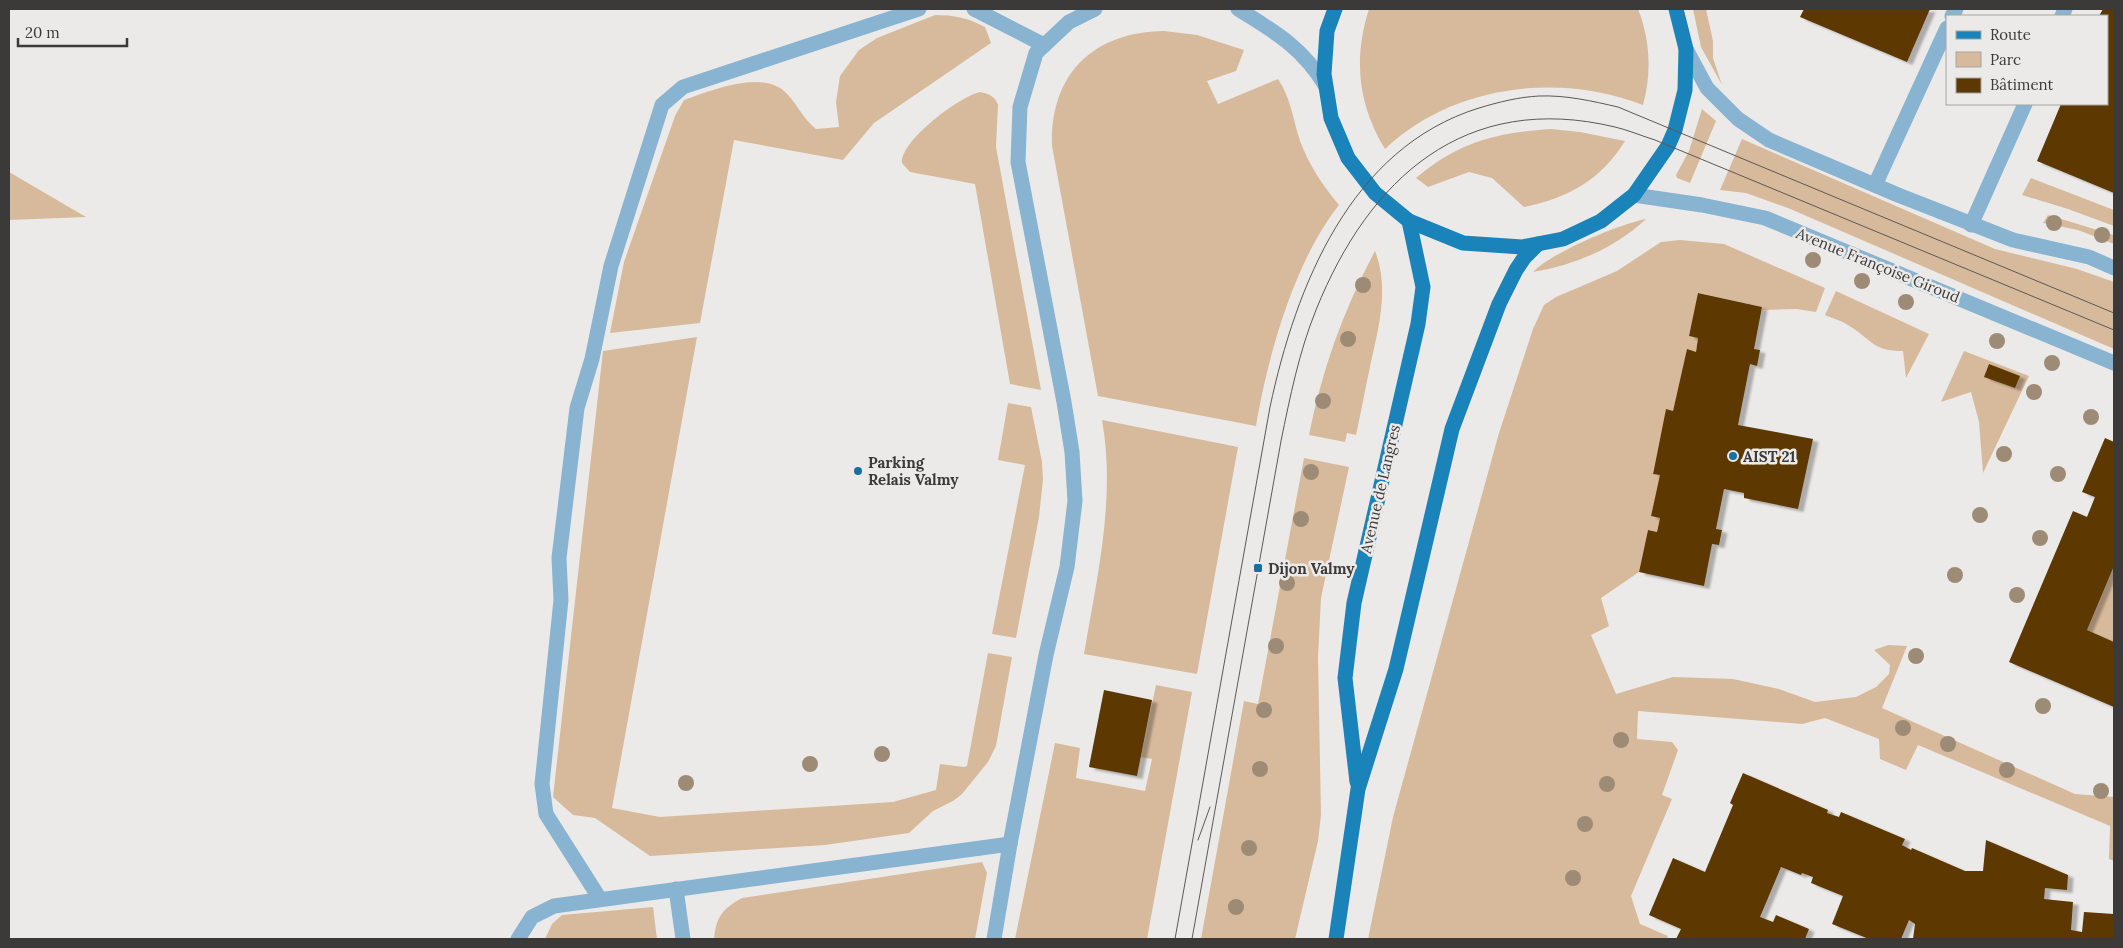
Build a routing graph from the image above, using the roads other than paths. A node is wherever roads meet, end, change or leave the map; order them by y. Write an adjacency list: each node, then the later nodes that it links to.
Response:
1 (919, 9): 22 (street)
2 (974, 9): 8 (street)
3 (1094, 9): 8 (street)
4 (1238, 9): 10 (street)
5 (1335, 9): 10 (main road)
6 (1676, 9): 9 (main road)
7 (1946, 30): 12 (street)
8 (1044, 45): 20 (street)
9 (1686, 49): 12 (street); 13 (main road)
10 (1325, 85): 14 (main road)
11 (2025, 105): 15 (street)
12 (1875, 185): 15 (street)
13 (1634, 195): 16 (main road); 18 (street, Avenue Françoise Giroud)
14 (1409, 220): 16 (main road); 19 (main road, Avenue de Langres)
15 (1971, 225): 17 (street)
16 (1538, 244): 19 (main road, Avenue de Langres)
17 (2114, 268)
18 (2114, 363)
19 (1358, 789): 26 (main road, Avenue de Langres)
20 (1010, 844): 21 (street); 25 (street)
21 (676, 889): 22 (street); 24 (street)
22 (600, 900): 23 (street)
23 (518, 939)
24 (683, 939)
25 (994, 939)
26 (1336, 939)

